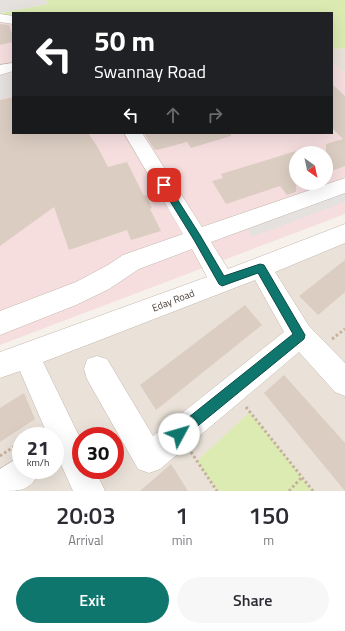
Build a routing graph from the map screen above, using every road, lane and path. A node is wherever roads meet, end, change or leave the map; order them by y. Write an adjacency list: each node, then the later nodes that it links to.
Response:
1 (0, 18): 2 (street)
2 (12, 20)
3 (12, 66): 4 (street)
4 (0, 70)
5 (134, 134): 8 (street)
6 (345, 185): 8 (street)
7 (345, 233): 9 (street, Eday Road)
8 (197, 237): 10 (street); 11 (street)
9 (260, 268): 10 (street, Eday Road); 12 (street)
10 (222, 281): 13 (street, Eday Road)
11 (0, 323)
12 (300, 335): 16 (street); 17 (street)
13 (26, 355): 14 (street, Eday Road); 18 (street)
14 (0, 365)
15 (97, 369): 19 (street)
16 (345, 382)
17 (232, 390): 19 (street); 23 (path)
18 (53, 427)
19 (179, 434): 27 (path)
20 (12, 448): 22 (path)
21 (64, 452): 26 (street)
22 (0, 456)
23 (302, 477): 28 (path); 29 (path)
24 (12, 479): 25 (street)
25 (0, 488)
26 (89, 491)
27 (217, 491)
28 (289, 491)
29 (313, 491)

